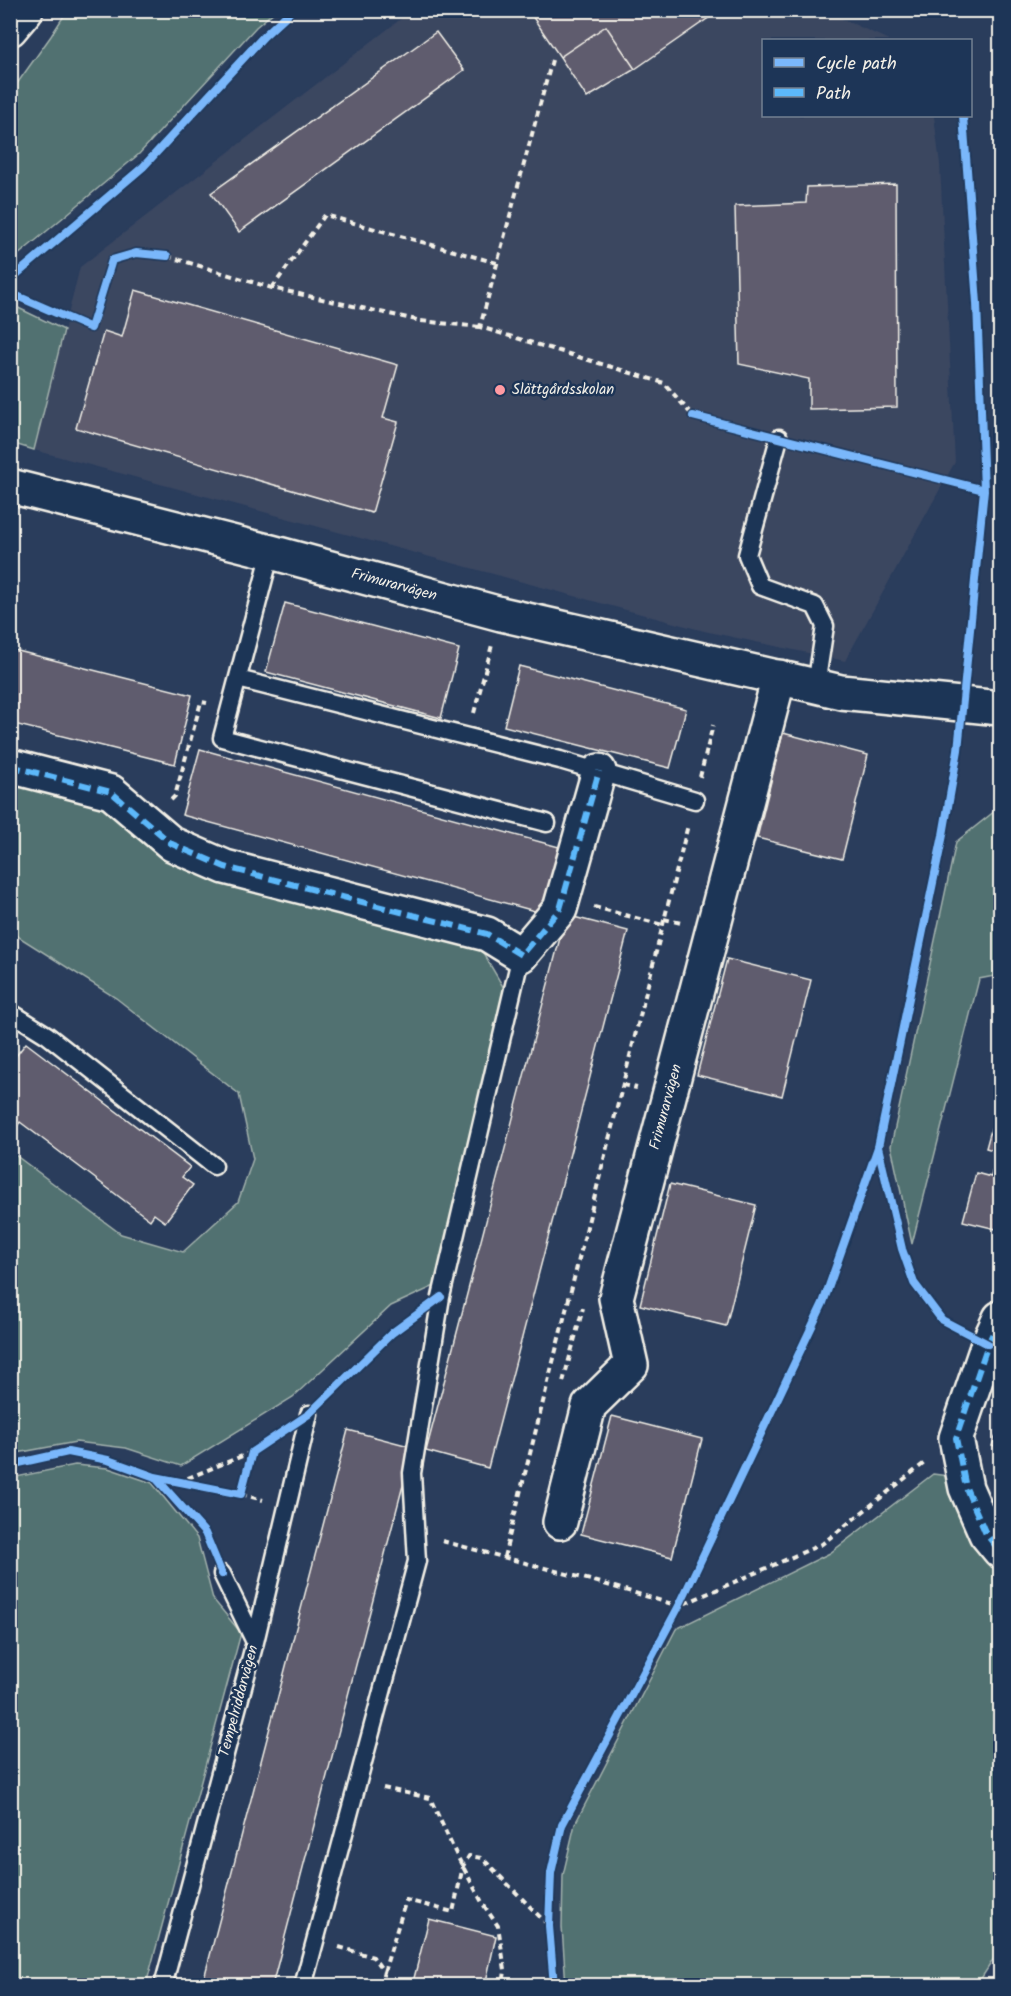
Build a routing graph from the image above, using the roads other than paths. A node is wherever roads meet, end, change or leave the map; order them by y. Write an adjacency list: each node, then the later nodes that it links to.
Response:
1 (26, 10): 2 (street)
2 (10, 29)
3 (779, 438): 8 (lane)
4 (10, 486): 5 (street, Frimurarvägen)
5 (271, 552): 6 (street, Frimurarvägen); 7 (lane)
6 (779, 677): 8 (street, Frimurarvägen); 19 (street, Frimurarvägen)
7 (238, 679): 11 (lane); 13 (lane)
8 (816, 686): 9 (street, Frimurarvägen)
9 (1000, 708)
10 (10, 766): 14 (street)
11 (598, 771): 12 (lane); 14 (street)
12 (695, 800)
13 (547, 823)
14 (521, 955): 24 (lane)
15 (10, 1012): 16 (lane)
16 (214, 1166)
17 (1000, 1318): 20 (street)
18 (309, 1414): 22 (lane, Tempelriddarvägen)
19 (560, 1522)
20 (1000, 1551)
21 (222, 1574): 22 (lane)
22 (255, 1642): 23 (lane, Tempelriddarvägen)
23 (163, 1986)
24 (303, 1986)

